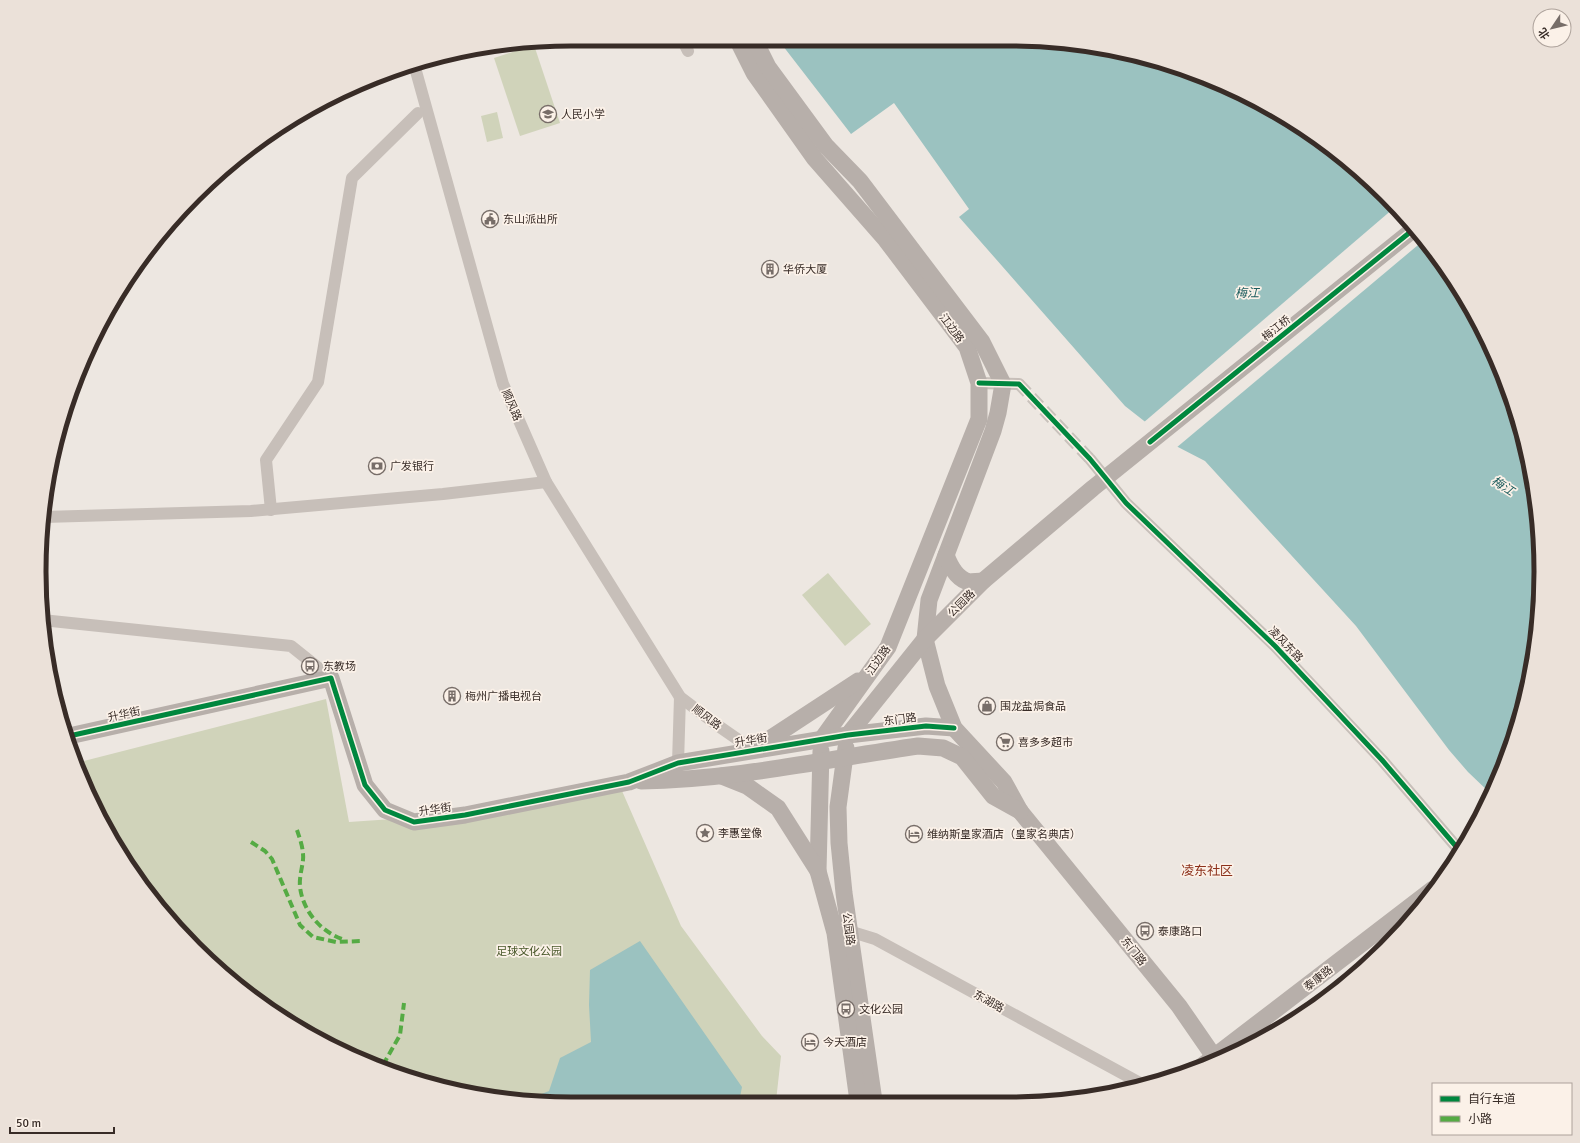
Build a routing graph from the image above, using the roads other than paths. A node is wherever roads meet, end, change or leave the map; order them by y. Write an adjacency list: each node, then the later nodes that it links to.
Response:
1 (686, 46): 4 (street)
2 (740, 46): 8 (street, 江边路)
3 (758, 46): 9 (street, 江边路)
4 (688, 51)
5 (416, 70): 11 (street, 顺风路)
6 (418, 113): 13 (street)
7 (1410, 232): 12 (street, 梅江桥)
8 (979, 383): 9 (street); 19 (street, 江边路)
9 (1011, 384): 15 (street)
10 (1090, 459): 33 (street, 凌风东路)
11 (546, 482): 13 (street); 21 (street, 顺风路)
12 (1093, 488): 16 (street, 公园路)
13 (271, 510): 14 (street)
14 (49, 517)
15 (946, 555): 16 (street); 18 (street)
16 (983, 581): 18 (street, 公园路)
17 (48, 621): 20 (street)
18 (925, 638): 22 (street); 24 (street, 公园路)
19 (867, 675): 25 (street, 江边路); 26 (street)
20 (330, 678): 23 (street, 升华街); 31 (street, 升华街)
21 (680, 697): 26 (street, 顺风路); 29 (street, 顺风路)
22 (954, 728): 24 (street, 东门路); 32 (street, 东门路)
23 (73, 735)
24 (848, 735): 25 (street, 东门路); 27 (street, 公园路)
25 (822, 739): 26 (street, 升华街); 28 (street, 公园路)
26 (753, 750): 29 (street, 升华街)
27 (845, 757): 28 (street, 升华街); 32 (street, 东门路); 36 (street, 公园路)
28 (821, 761): 30 (street, 升华街); 34 (street, 公园路)
29 (678, 763): 31 (street, 升华街)
30 (722, 776): 31 (street, 升华街); 34 (street)
31 (629, 782)
32 (1020, 811): 38 (street, 东门路)
33 (1456, 846)
34 (818, 871): 36 (street, 公园路)
35 (1417, 902): 37 (street, 泰康路)
36 (842, 932): 39 (street, 东湖路); 40 (street, 公园路); 41 (street, 公园路)
37 (1225, 1050)
38 (1209, 1057)
39 (1136, 1081)
40 (858, 1097)
41 (873, 1097)

